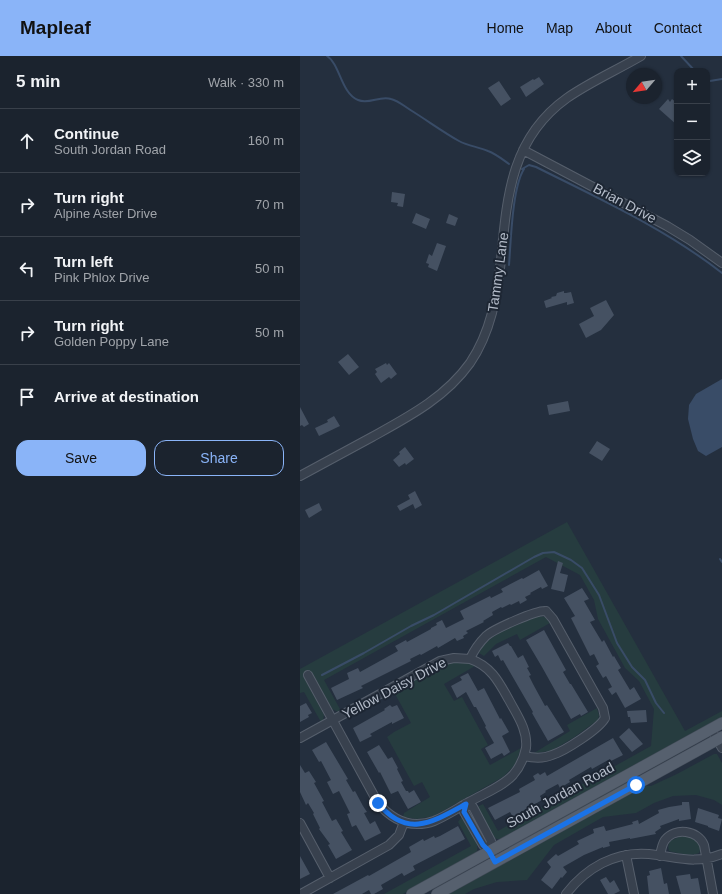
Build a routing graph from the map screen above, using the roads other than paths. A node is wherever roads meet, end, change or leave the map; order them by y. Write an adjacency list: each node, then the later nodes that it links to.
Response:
1 (641, 56): 2 (street, Tammy Lane)
2 (523, 150): 3 (street, Brian Drive); 4 (street, Tammy Lane)
3 (722, 263)
4 (300, 476)
5 (470, 659): 7 (street, Yellow Daisy Drive); 12 (street); 12 (street)
6 (308, 675): 7 (street)
7 (333, 720): 10 (street, Yellow Daisy Drive); 14 (street)
8 (722, 723): 9 (main road, South Jordan Road)
9 (710, 728): 11 (street); 16 (main road, South Jordan Road)
10 (300, 738)
11 (720, 742): 21 (main road, South Jordan Road)
12 (524, 756): 13 (street)
13 (466, 804): 14 (street); 16 (street)
14 (404, 822): 22 (street)
15 (300, 823): 22 (street)
16 (489, 851): 21 (street); 24 (main road, South Jordan Road)
17 (722, 854): 20 (street)
18 (626, 855): 19 (street); 26 (street); 27 (street)
19 (660, 856): 20 (street); 20 (street)
20 (706, 859): 28 (street)
21 (495, 862): 25 (main road, South Jordan Road)
22 (330, 878): 23 (street)
23 (301, 894)
24 (412, 894)
25 (437, 894)
26 (566, 894)
27 (634, 894)
28 (714, 894)

